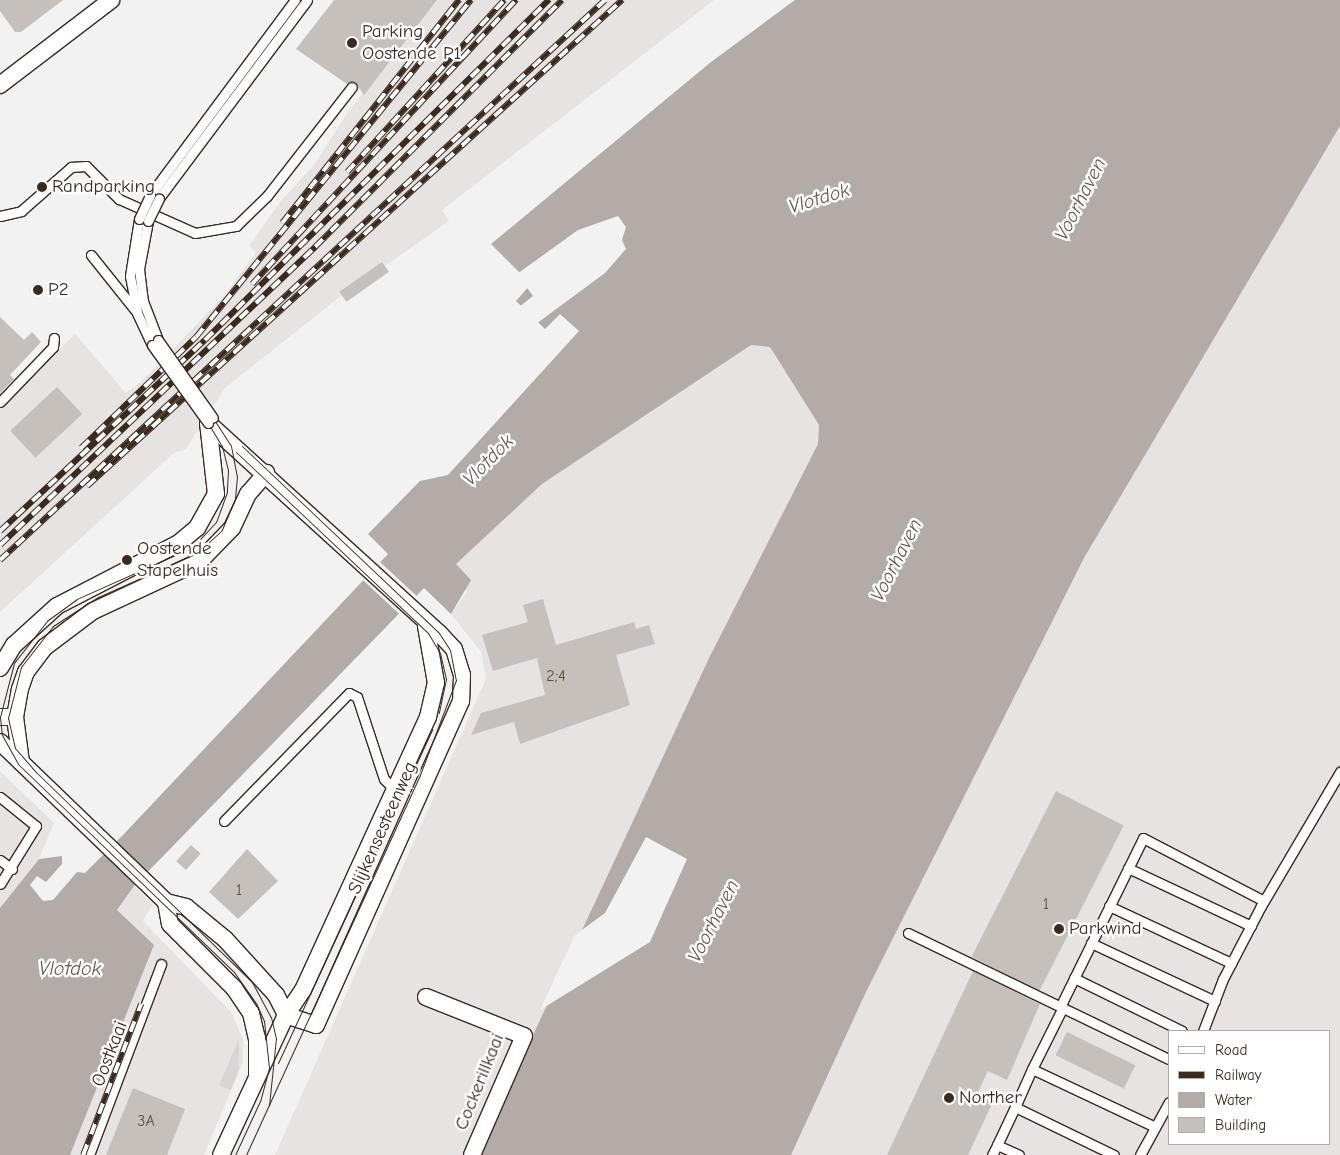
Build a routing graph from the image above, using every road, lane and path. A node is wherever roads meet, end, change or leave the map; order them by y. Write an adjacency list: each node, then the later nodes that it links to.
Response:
1 (111, 0): 4 (street)
2 (295, 0): 6 (lane)
3 (306, 0): 6 (lane)
4 (4, 82)
5 (352, 87): 7 (lane)
6 (155, 196): 8 (lane, bridge)
7 (0, 216)
8 (143, 220): 10 (lane); 12 (lane)
9 (91, 255): 10 (lane)
10 (137, 313): 12 (lane); 14 (lane, bridge)
11 (54, 338): 13 (lane)
12 (158, 340): 14 (lane, bridge)
13 (0, 402)
14 (211, 421): 15 (street, Slijkensesteenweg); 17 (street)
15 (266, 473): 16 (street, Slijkensesteenweg); 18 (street)
16 (426, 626): 22 (street, Slijkensesteenweg); 41 (street, Slijkensesteenweg)
17 (0, 668)
18 (8, 717): 20 (street)
19 (0, 742): 20 (street)
20 (21, 762): 30 (street)
21 (1340, 772): 29 (lane)
22 (395, 790): 24 (lane); 41 (street, Slijkensesteenweg)
23 (0, 797): 27 (lane)
24 (224, 821)
25 (0, 860): 27 (lane)
26 (1128, 868): 29 (lane); 31 (lane); 32 (lane)
27 (12, 869): 28 (lane)
28 (0, 884)
29 (1264, 901): 32 (lane)
30 (166, 902): 41 (street); 46 (street)
31 (1109, 906): 34 (lane); 35 (lane)
32 (1251, 926): 35 (lane)
33 (908, 933): 40 (lane)
34 (1091, 943): 37 (lane); 39 (lane)
35 (1231, 963): 39 (lane)
36 (161, 964): 51 (lane, Oostkaai)
37 (1074, 978): 40 (lane); 42 (lane)
38 (426, 997): 53 (street, Cockerillkaai)
39 (1215, 1001): 43 (lane)
40 (1061, 1008): 44 (lane); 45 (lane)
41 (286, 1015): 46 (street, Slijkensesteenweg)
42 (1180, 1030)
43 (1203, 1030)
44 (1168, 1059)
45 (1032, 1069): 48 (lane); 49 (lane)
46 (256, 1082): 52 (street, Slijkensesteenweg)
47 (1168, 1104): 49 (lane)
48 (1015, 1108): 50 (lane); 56 (lane)
49 (1155, 1127): 57 (lane)
50 (997, 1145): 54 (lane); 55 (lane)
51 (89, 1155)
52 (221, 1155)
53 (472, 1155)
54 (992, 1155)
55 (1019, 1155)
56 (1114, 1155)
57 (1140, 1155)

